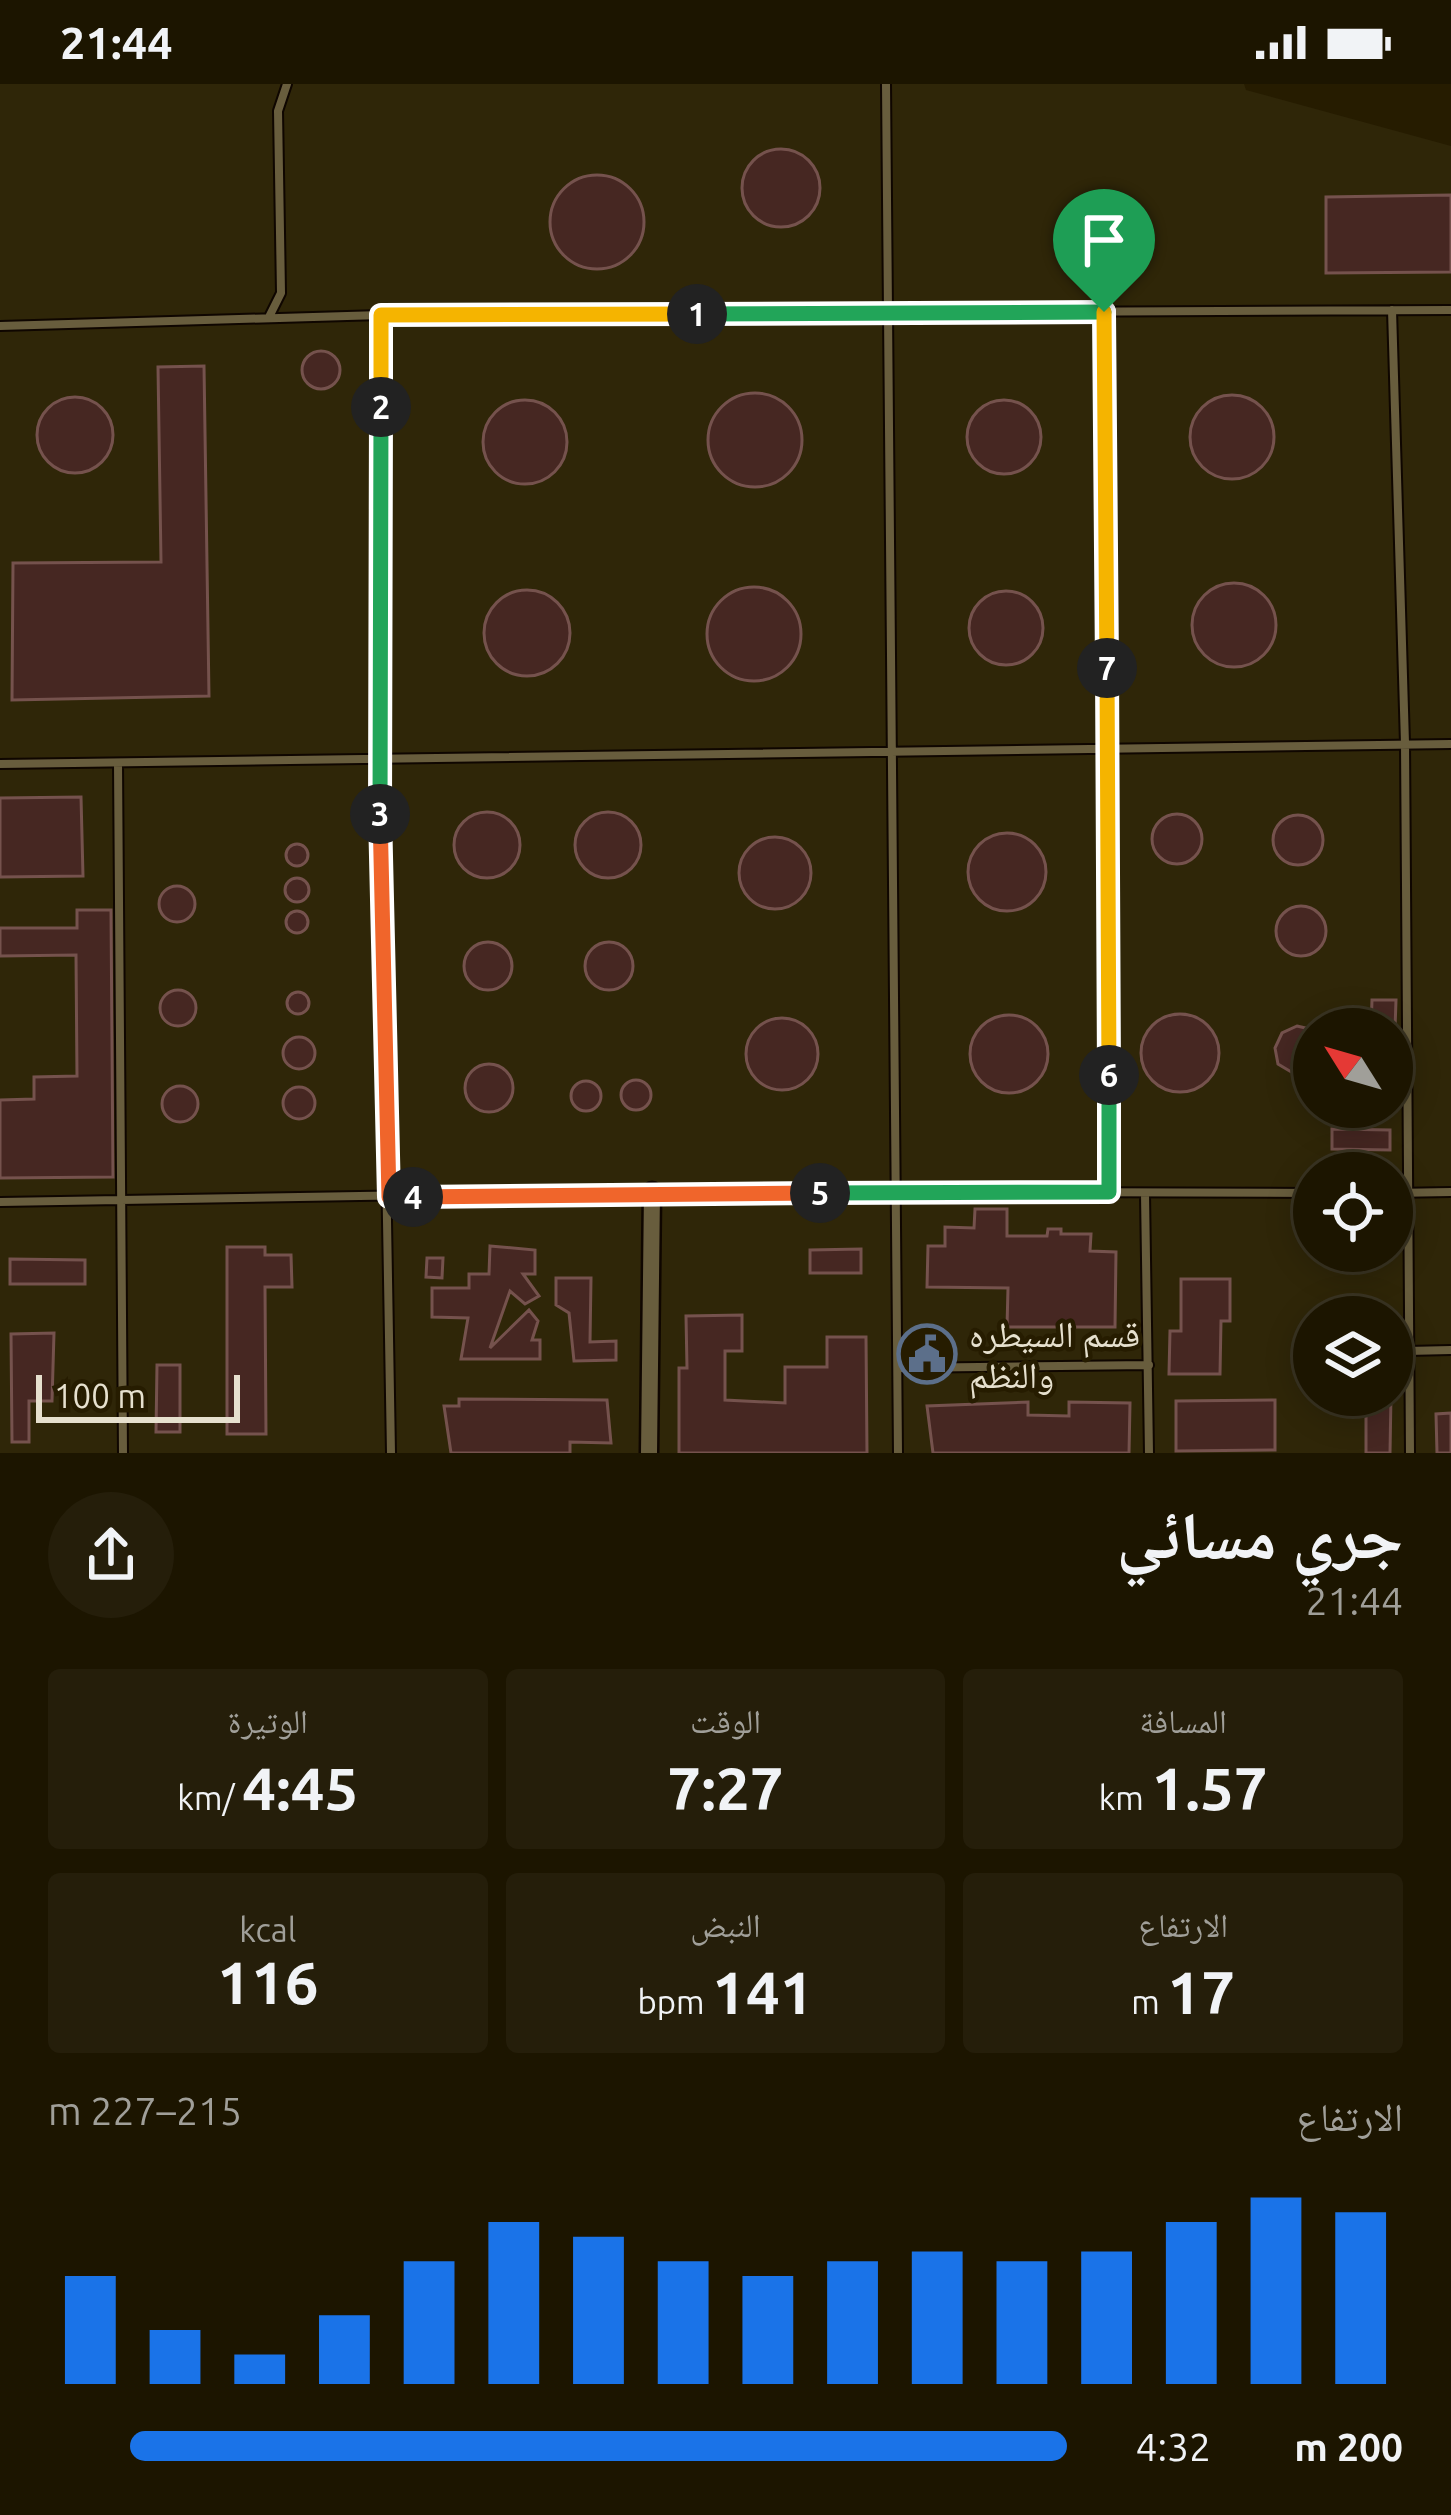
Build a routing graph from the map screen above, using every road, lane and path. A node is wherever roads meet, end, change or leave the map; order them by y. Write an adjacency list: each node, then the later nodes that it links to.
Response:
1 (287, 84): 8 (lane)
2 (886, 84): 6 (lane)
3 (1392, 310): 4 (lane); 5 (lane); 10 (lane)
4 (1451, 310)
5 (1104, 312): 6 (lane); 12 (lane)
6 (890, 314): 7 (lane); 13 (lane)
7 (381, 315): 8 (lane); 14 (lane)
8 (268, 318): 9 (lane)
9 (0, 326)
10 (1406, 743): 11 (lane); 12 (lane); 17 (lane)
11 (1451, 744)
12 (1108, 748): 13 (lane); 19 (lane)
13 (891, 753): 14 (lane); 24 (lane)
14 (379, 756): 15 (lane); 25 (lane)
15 (118, 763): 16 (lane); 26 (lane)
16 (0, 764)
17 (1407, 1152)
18 (652, 1191): 24 (lane); 25 (lane); 35 (street)
19 (1109, 1192): 21 (lane); 24 (lane)
20 (1451, 1192): 23 (lane)
21 (1144, 1193): 22 (lane); 30 (lane)
22 (1293, 1193)
23 (1413, 1193)
24 (896, 1194): 31 (lane)
25 (389, 1197): 26 (lane); 34 (lane)
26 (121, 1201): 27 (lane); 33 (lane)
27 (0, 1202)
28 (1451, 1350): 29 (lane)
29 (1413, 1351)
30 (1149, 1365): 31 (lane); 37 (lane)
31 (900, 1368): 36 (lane)
32 (1409, 1416): 38 (lane)
33 (123, 1453)
34 (391, 1453)
35 (649, 1453)
36 (898, 1453)
37 (1149, 1453)
38 (1410, 1453)

